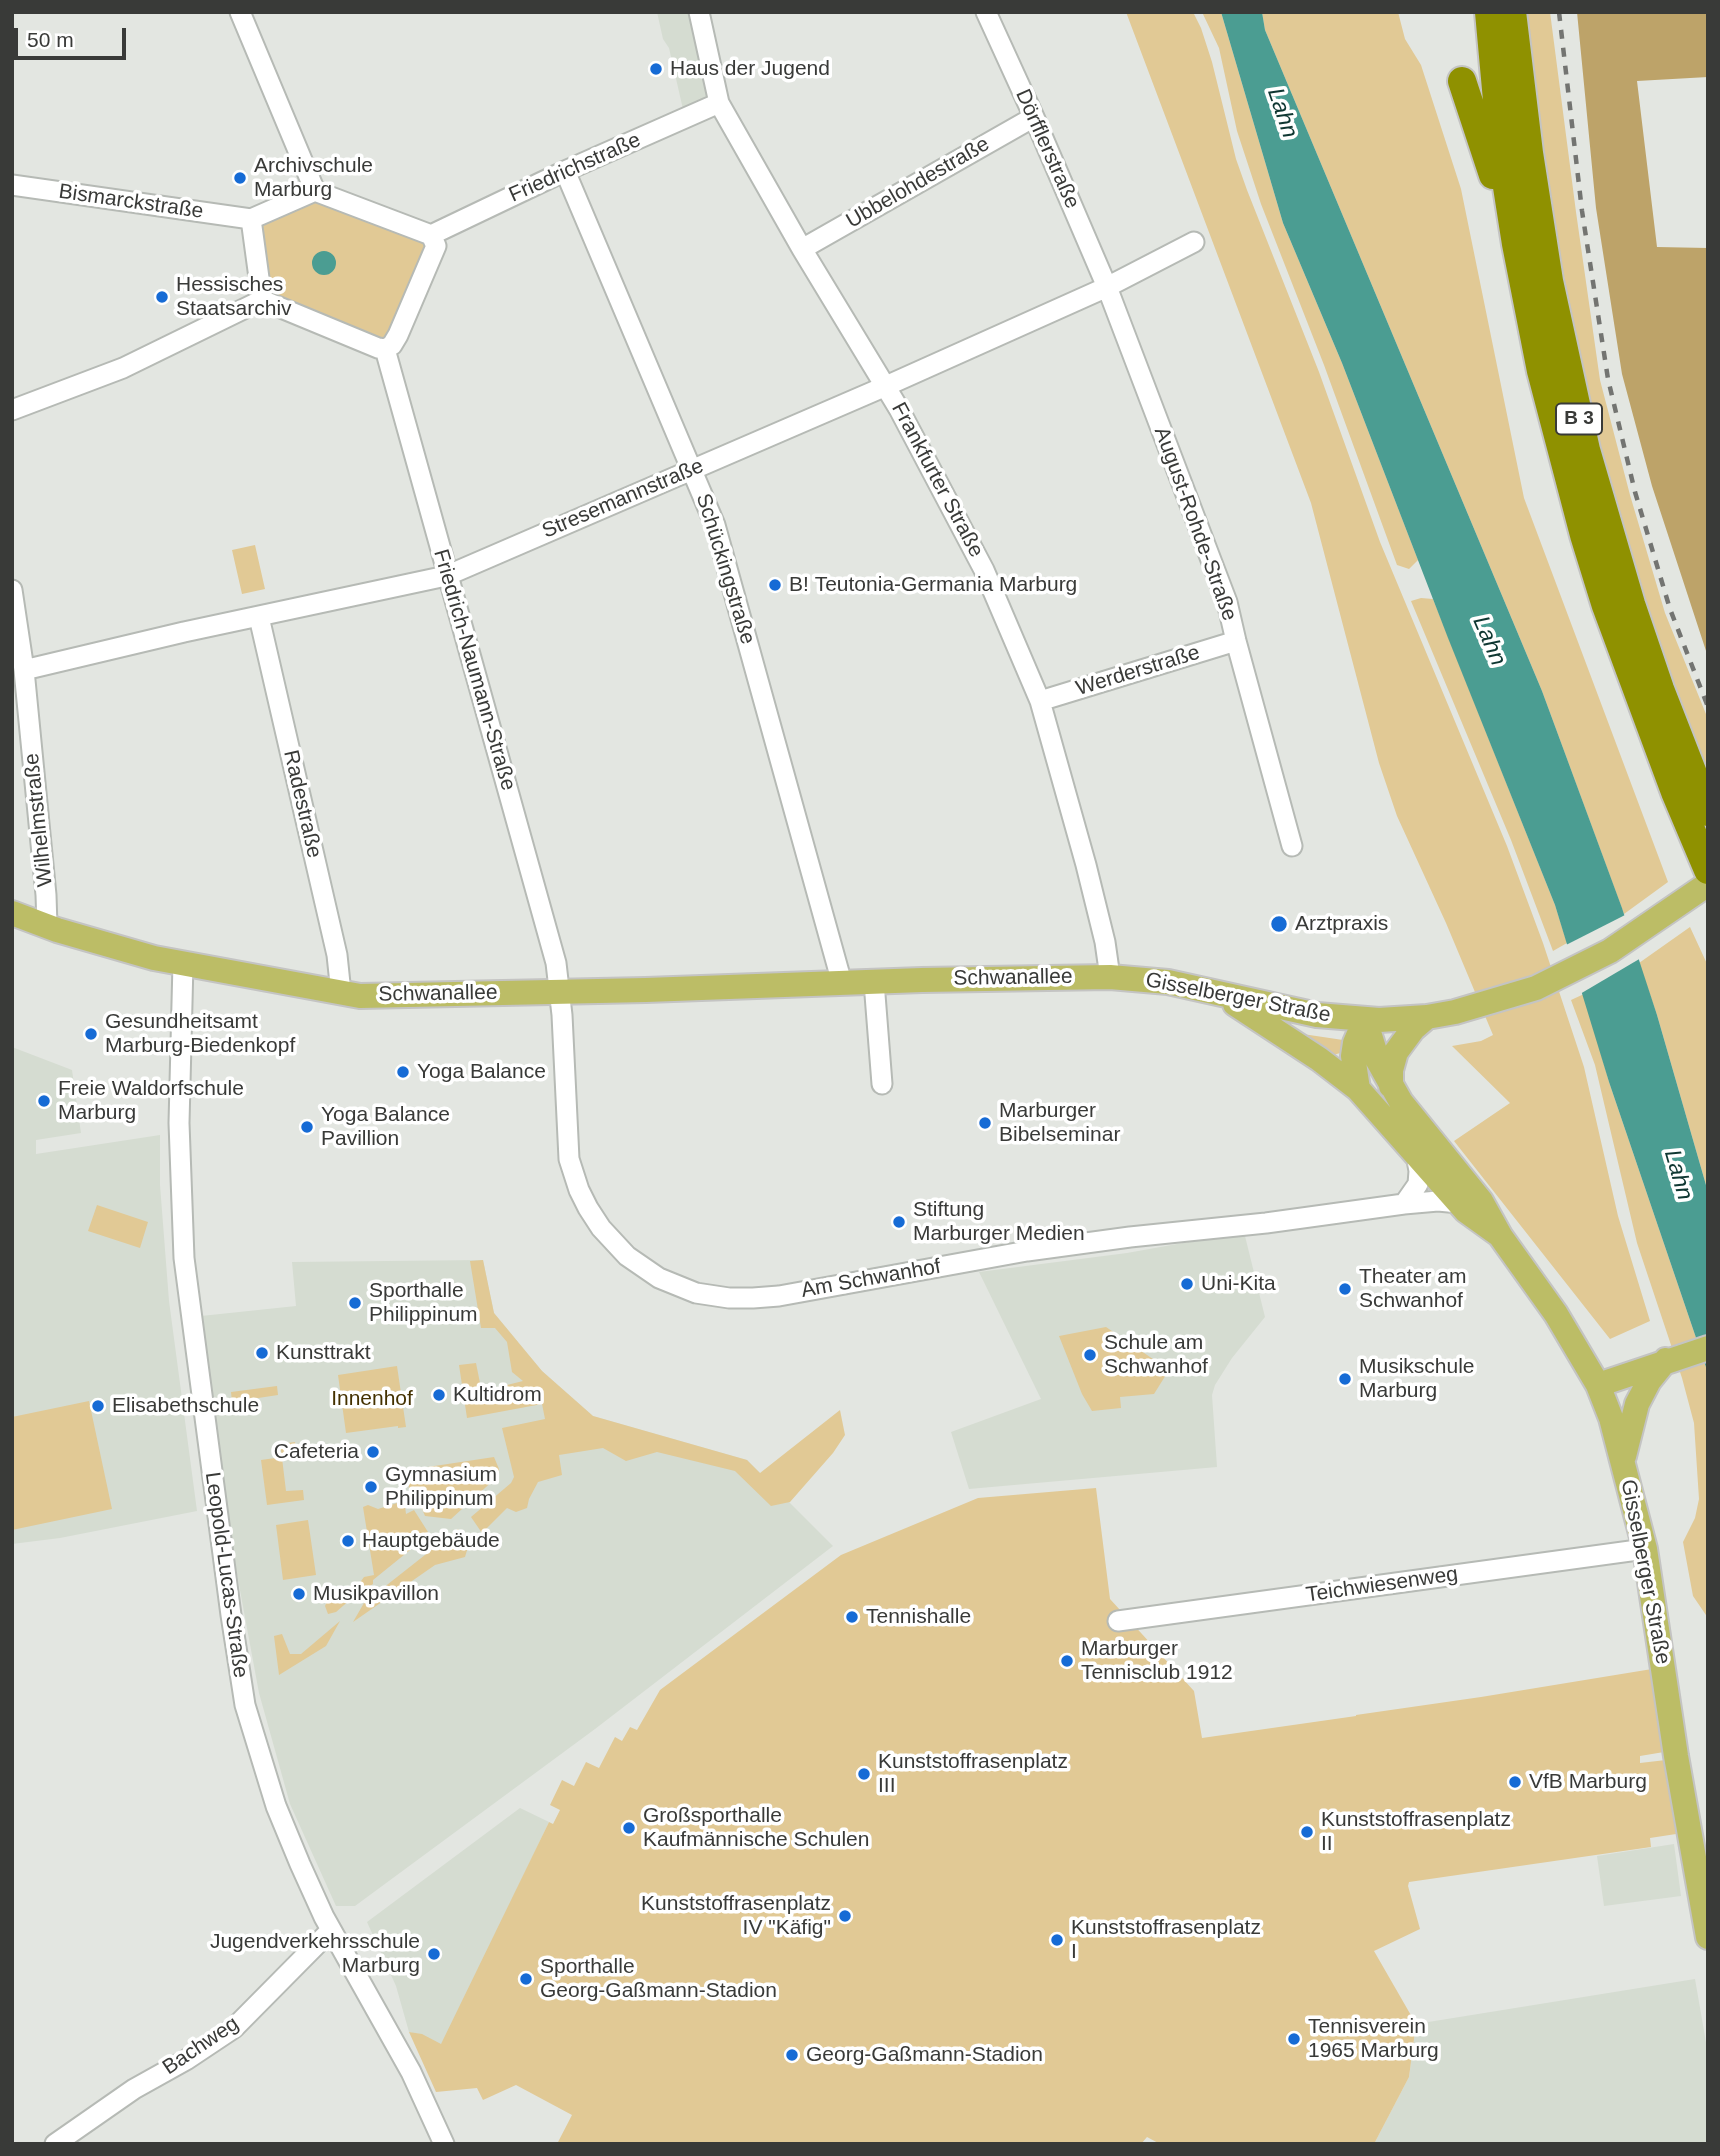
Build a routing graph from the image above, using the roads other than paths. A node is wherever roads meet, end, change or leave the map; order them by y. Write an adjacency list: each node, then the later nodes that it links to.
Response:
1 (240, 12): 11 (street)
2 (699, 12): 7 (street, Frankfurter Straße)
3 (986, 12): 8 (street, Dörfflerstraße)
4 (1489, 12): 15 (highway, B 3)
5 (1512, 12): 29 (highway, B 3)
6 (1462, 81): 15 (highway)
7 (719, 103): 9 (street, Friedrichstraße); 16 (street, Frankfurter Straße)
8 (1034, 117): 16 (street, Ubbelohdestraße); 17 (street, Dörfflerstraße)
9 (565, 171): 13 (street, Friedrichstraße); 22 (street, Schückingstraße)
10 (12, 185): 12 (street, Bismarckstraße)
11 (315, 191): 12 (street); 13 (street)
12 (251, 219): 18 (street)
13 (431, 235): 19 (street)
14 (1194, 242): 17 (street, Stresemannstraße)
15 (1516, 244): 31 (highway, B 3)
16 (802, 249): 20 (street, Frankfurter Straße)
17 (1107, 287): 20 (street, Stresemannstraße); 26 (street, August-Rohde-Straße)
18 (262, 300): 19 (street); 21 (street)
19 (385, 349): 23 (street, Friedrich-Naumann-Straße)
20 (887, 386): 22 (street, Stresemannstraße); 28 (street, Frankfurter Straße)
21 (12, 410)
22 (693, 469): 23 (street, Stresemannstraße); 37 (street, Schückingstraße)
23 (446, 576): 25 (street, Stresemannstraße); 39 (street, Friedrich-Naumann-Straße)
24 (12, 590): 27 (street, Wilhelmstraße)
25 (259, 617): 27 (street, Stresemannstraße); 40 (street, Radestraße)
26 (1236, 641): 28 (street, Werderstraße); 30 (street, August-Rohde-Straße)
27 (24, 670): 34 (street, Wilhelmstraße)
28 (1040, 701): 36 (street, Frankfurter Straße)
29 (1708, 812)
30 (1292, 846)
31 (1708, 870)
32 (1708, 884): 42 (main road, Gisselberger Straße)
33 (12, 913): 34 (main road, Schwanallee)
34 (55, 929): 35 (main road, Schwanallee)
35 (183, 963): 40 (main road, Schwanallee); 57 (street, Leopold-Lucas-Straße)
36 (1110, 977): 38 (main road, Schwanallee); 41 (main road, Gisselberger Straße)
37 (842, 982): 38 (main road, Schwanallee); 39 (main road, Schwanallee)
38 (874, 982): 44 (street)
39 (560, 992): 40 (main road, Schwanallee); 49 (street, Am Schwanhof)
40 (341, 993)
41 (1220, 994): 43 (main road, Gisselberger Straße); 46 (main road)
42 (1427, 1017): 43 (main road, Gisselberger Straße); 45 (main road)
43 (1365, 1020): 45 (main road, Gisselberger Straße); 46 (main road, Gisselberger Straße)
44 (883, 1084)
45 (1391, 1086): 50 (main road, Gisselberger Straße)
46 (1358, 1089): 47 (main road, Gisselberger Straße)
47 (1416, 1154): 48 (main road, Gisselberger Straße); 49 (street)
48 (1459, 1203): 49 (street, Am Schwanhof); 50 (main road, Gisselberger Straße)
49 (1404, 1204)
50 (1501, 1237): 53 (main road, Gisselberger Straße)
51 (1708, 1348): 52 (main road)
52 (1666, 1360): 53 (main road); 54 (main road)
53 (1598, 1385): 54 (main road, Gisselberger Straße)
54 (1623, 1460): 55 (main road, Gisselberger Straße)
55 (1645, 1549): 56 (street, Teichwiesenweg); 58 (main road, Gisselberger Straße)
56 (1118, 1621)
57 (331, 1930): 59 (street, Bachweg); 60 (street, Leopold-Lucas-Straße)
58 (1708, 1937)
59 (55, 2144)
60 (444, 2144)

